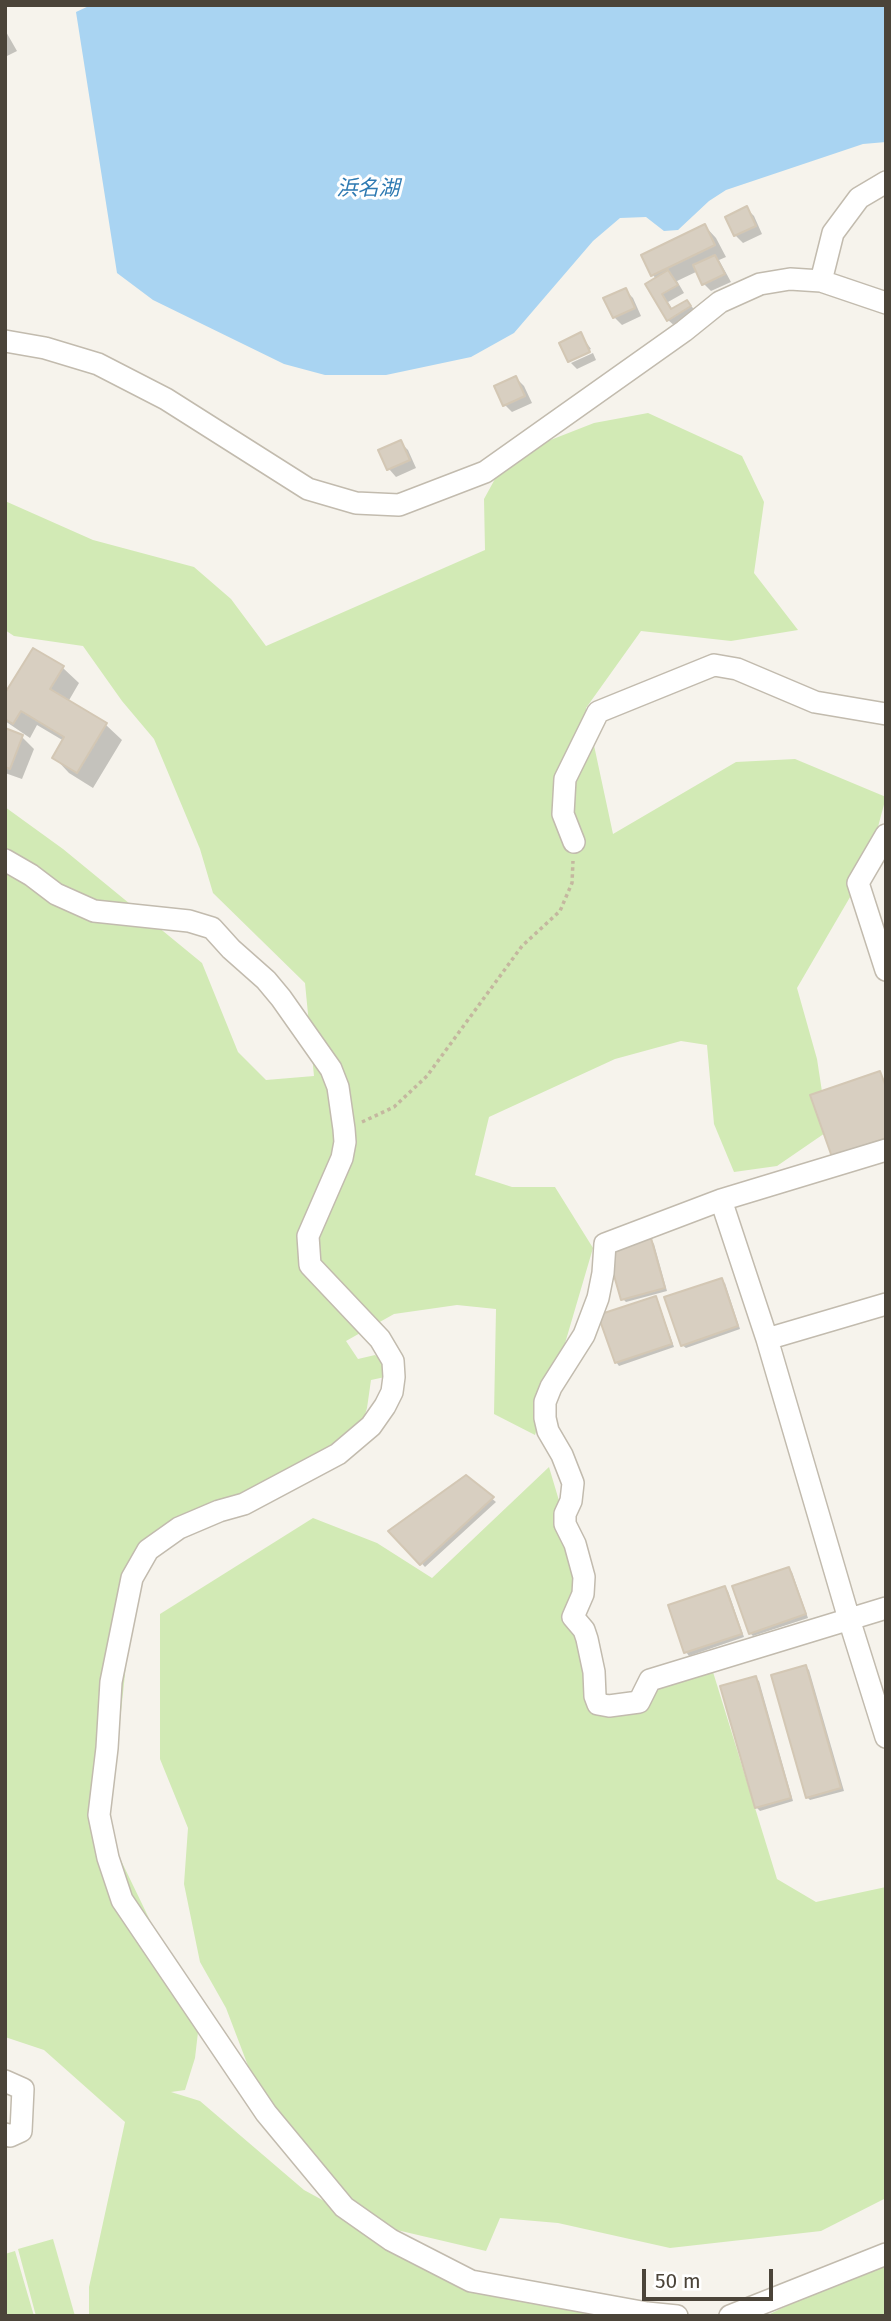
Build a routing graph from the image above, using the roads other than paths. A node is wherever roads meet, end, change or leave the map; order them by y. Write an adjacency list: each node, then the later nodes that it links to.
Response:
1 (886, 181): 2 (street)
2 (821, 281): 3 (street); 4 (street)
3 (886, 303)
4 (5, 341)
5 (886, 714): 7 (street)
6 (886, 835): 9 (street)
7 (574, 842)
8 (5, 860): 20 (street)
9 (886, 970)
10 (886, 1150): 11 (street)
11 (721, 1200): 13 (street); 15 (street)
12 (886, 1304): 13 (street)
13 (767, 1339): 15 (street)
14 (886, 1608): 15 (street)
15 (849, 1619): 16 (street)
16 (886, 1737)
17 (5, 2081): 18 (street)
18 (5, 2134)
19 (886, 2254): 21 (street)
20 (677, 2316)
21 (730, 2316)

